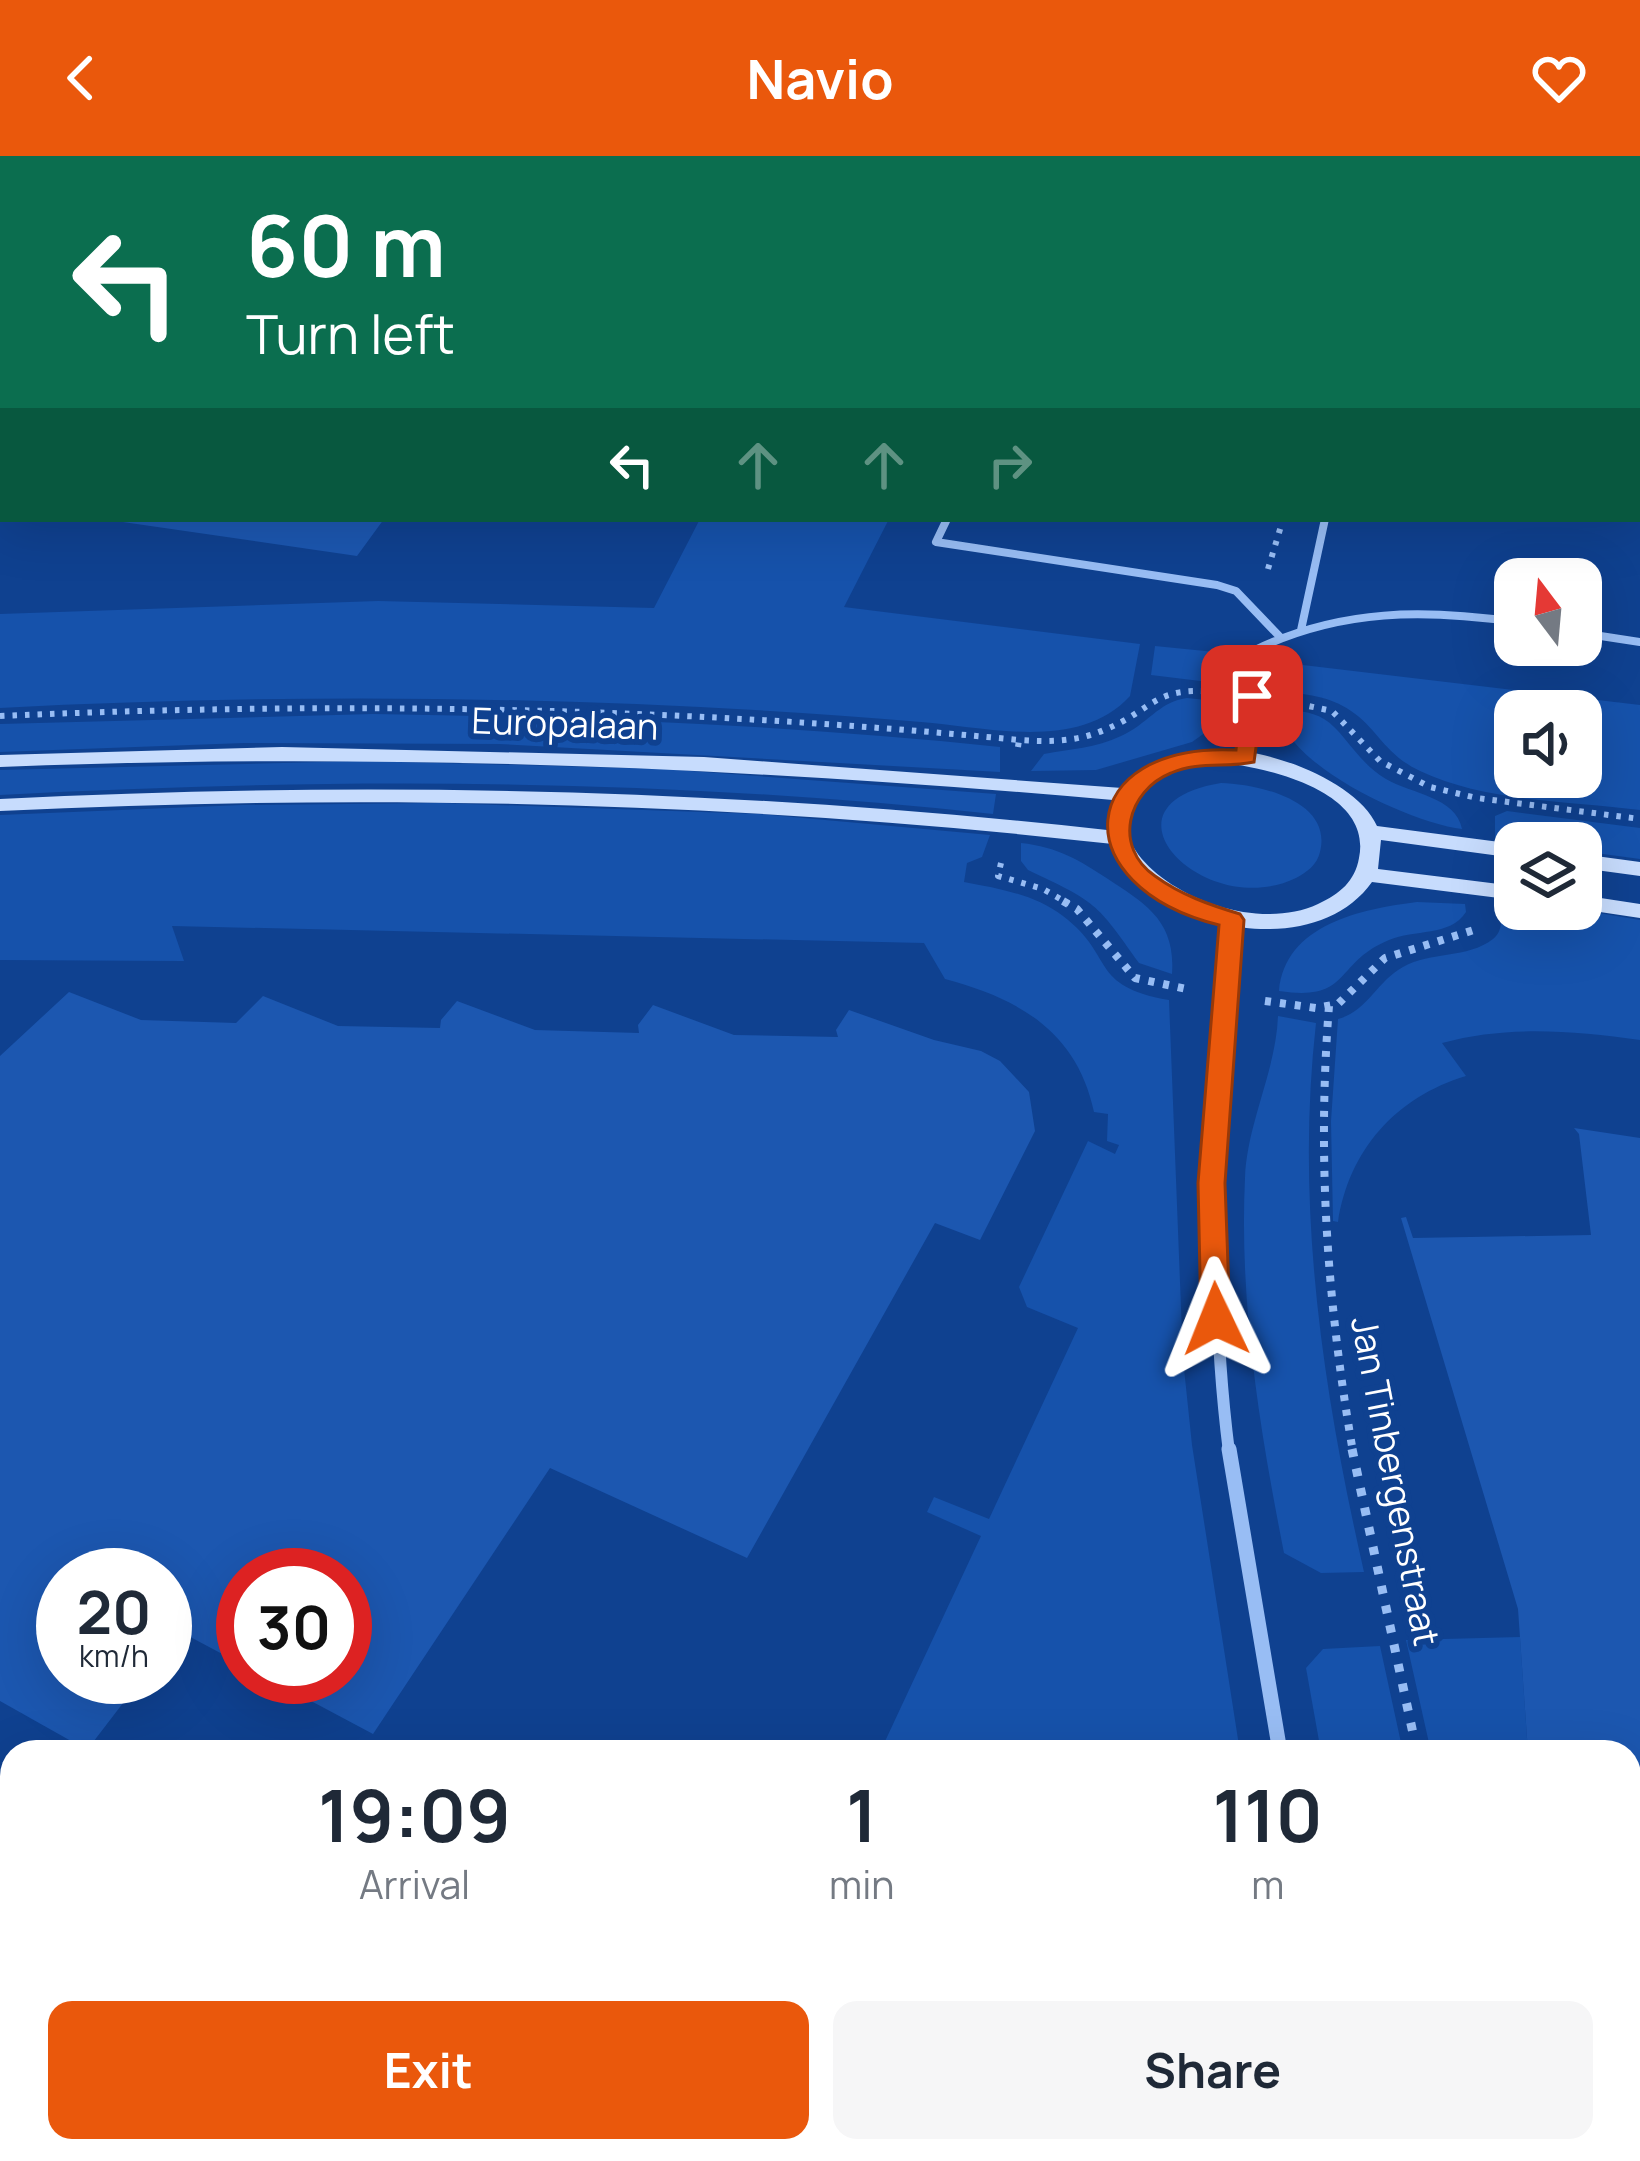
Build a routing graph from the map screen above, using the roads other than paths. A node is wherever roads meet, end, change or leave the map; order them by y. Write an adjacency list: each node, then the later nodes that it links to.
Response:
1 (946, 522): 6 (lane)
2 (1324, 522): 4 (lane)
3 (1494, 619): 4 (lane)
4 (1301, 630): 6 (lane)
5 (1602, 636): 7 (lane)
6 (1281, 638): 8 (lane)
7 (1640, 642)
8 (1255, 658): 9 (street)
9 (1246, 758): 11 (street); 13 (street)
10 (0, 761): 11 (street, Europalaan)
11 (1126, 795): 14 (street)
12 (0, 806): 14 (street, Europalaan)
13 (1367, 831): 15 (street); 18 (street)
14 (1117, 838): 22 (street)
15 (1494, 848)
16 (1602, 864): 17 (street)
17 (1640, 869)
18 (1366, 874): 19 (street); 22 (street)
19 (1494, 890)
20 (1602, 905): 21 (street)
21 (1640, 910)
22 (1232, 920): 23 (street)
23 (1278, 1740)

